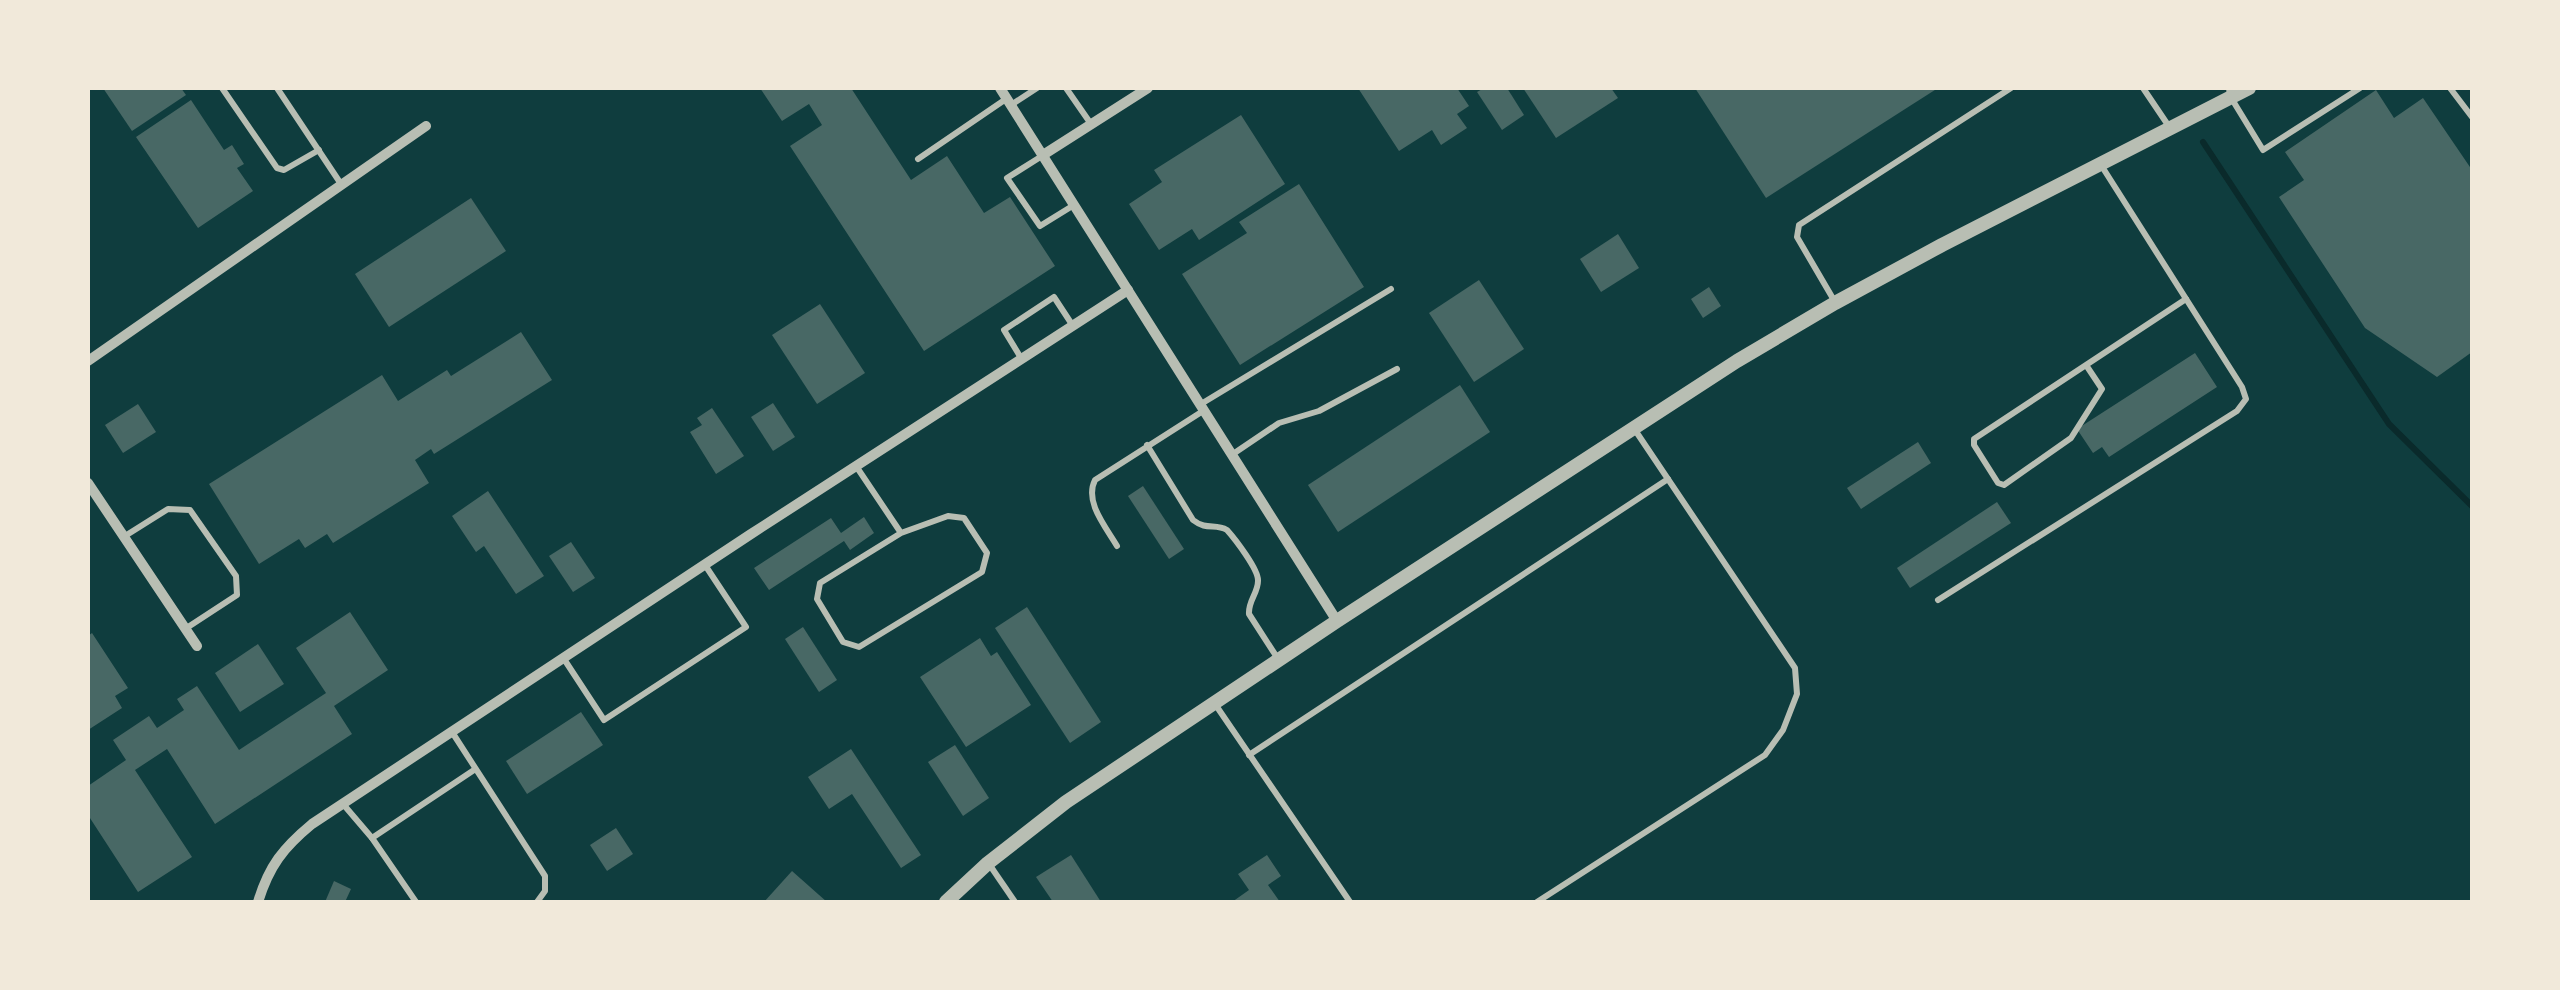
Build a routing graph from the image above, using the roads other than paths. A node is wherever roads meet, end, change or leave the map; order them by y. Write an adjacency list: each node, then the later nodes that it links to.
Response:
1 (222, 88): 18 (lane)
2 (277, 88): 18 (lane)
3 (1000, 88): 13 (street)
4 (1037, 88): 13 (lane)
5 (1066, 88): 15 (lane)
6 (1148, 88): 15 (street)
7 (2011, 88): 27 (lane)
8 (2143, 88): 17 (lane)
9 (2249, 88): 12 (street)
10 (2360, 88): 12 (lane)
11 (2450, 88): 14 (lane)
12 (2230, 92): 17 (street)
13 (1009, 102): 19 (street); 20 (lane)
14 (2472, 117)
15 (1091, 124): 19 (street)
16 (426, 126): 22 (street)
17 (2170, 128): 21 (street)
18 (319, 150): 22 (lane)
19 (1043, 155): 23 (street); 23 (lane)
20 (918, 159)
21 (2100, 164): 26 (lane); 27 (street)
22 (341, 184): 30 (street)
23 (1074, 205): 25 (street)
24 (1391, 289): 33 (lane)
25 (1128, 290): 28 (street); 33 (street)
26 (2186, 299): 31 (lane); 44 (lane)
27 (1836, 302): 34 (street)
28 (1073, 326): 29 (street); 29 (lane)
29 (1022, 359): 37 (street)
30 (88, 361)
31 (2086, 365): 31 (lane)
32 (1398, 369): 36 (lane)
33 (1202, 407): 35 (lane); 36 (street)
34 (1634, 428): 38 (lane); 45 (street)
35 (1147, 445): 42 (lane); 49 (lane)
36 (1233, 454): 45 (street)
37 (856, 466): 40 (lane); 43 (street)
38 (1668, 479): 52 (lane); 63 (lane)
39 (88, 483): 41 (street)
40 (901, 533): 40 (lane)
41 (124, 537): 46 (street); 46 (lane)
42 (1117, 546)
43 (705, 564): 48 (street); 48 (lane)
44 (1938, 600)
45 (1336, 622): 49 (street)
46 (185, 628): 47 (street)
47 (197, 646)
48 (564, 659): 51 (street)
49 (1279, 660): 50 (street)
50 (1214, 704): 52 (lane); 56 (street)
51 (452, 732): 53 (lane); 54 (street)
52 (1249, 755): 62 (lane)
53 (474, 770): 55 (lane); 59 (lane)
54 (343, 804): 55 (lane); 57 (street)
55 (372, 838): 58 (lane)
56 (988, 863): 60 (street); 61 (lane)
57 (258, 902)
58 (416, 902)
59 (537, 902)
60 (946, 902)
61 (1015, 902)
62 (1350, 902)
63 (1537, 902)

